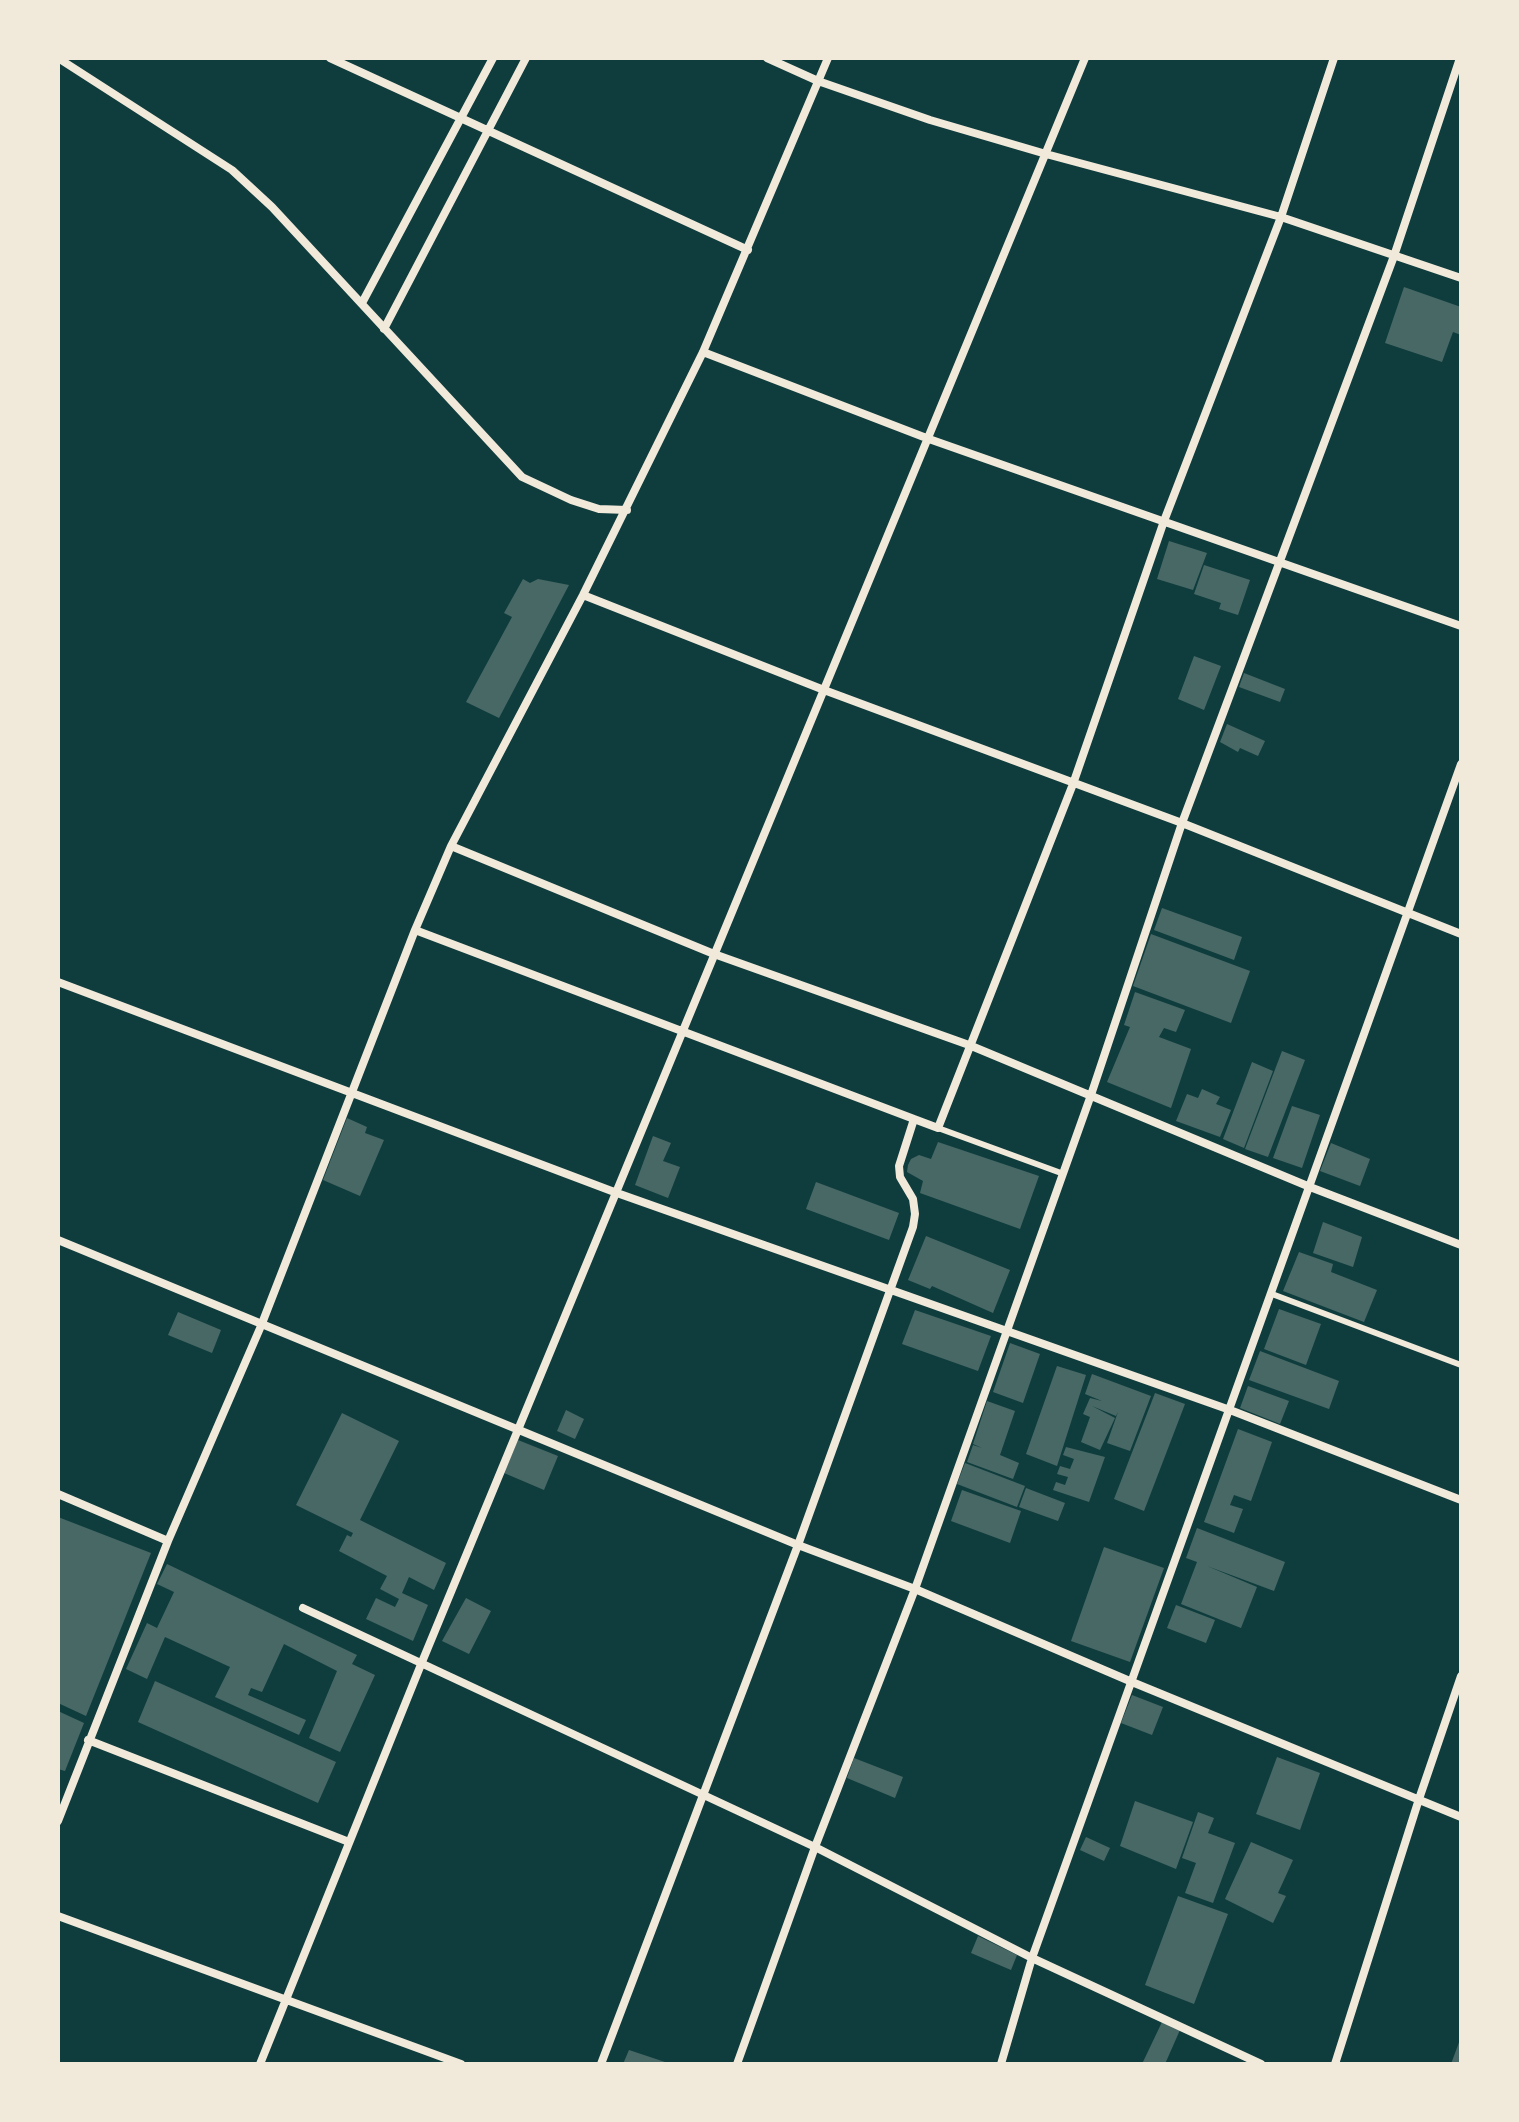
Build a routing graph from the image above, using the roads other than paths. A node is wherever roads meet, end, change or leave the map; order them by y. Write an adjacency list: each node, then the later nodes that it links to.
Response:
1 (58, 58): 18 (street)
2 (330, 58): 11 (street)
3 (493, 58): 11 (street)
4 (526, 58): 12 (street)
5 (767, 58): 10 (street)
6 (828, 58): 10 (street)
7 (1085, 58): 13 (street)
8 (1334, 58): 14 (street)
9 (1460, 58): 16 (street)
10 (818, 81): 13 (street); 15 (street)
11 (461, 120): 12 (street); 18 (street)
12 (487, 130): 15 (street); 19 (street)
13 (1046, 154): 14 (street); 21 (street)
14 (1281, 217): 16 (street); 23 (street)
15 (748, 250): 20 (street)
16 (1394, 256): 17 (street); 24 (street)
17 (1461, 278)
18 (362, 303): 19 (street)
19 (384, 329): 22 (street)
20 (703, 352): 21 (street); 22 (street)
21 (929, 439): 23 (street); 27 (street)
22 (627, 510): 25 (street)
23 (1164, 521): 24 (street); 29 (street)
24 (1279, 561): 26 (street); 30 (street)
25 (583, 595): 27 (street); 31 (street)
26 (1461, 626)
27 (824, 690): 29 (street); 35 (street)
28 (1461, 764): 32 (street)
29 (1073, 784): 30 (street); 38 (street)
30 (1182, 823): 32 (street); 40 (street)
31 (451, 846): 33 (street); 35 (street)
32 (1407, 914): 34 (street); 44 (street)
33 (415, 930): 37 (street); 39 (street)
34 (1461, 934)
35 (714, 954): 37 (street); 38 (street)
36 (58, 982): 39 (street)
37 (681, 1033): 41 (street); 45 (street)
38 (969, 1045): 40 (street); 42 (street)
39 (351, 1094): 45 (street); 50 (street)
40 (1091, 1095): 43 (street); 44 (street)
41 (914, 1119): 42 (street); 48 (street)
42 (938, 1128): 43 (street)
43 (1061, 1173): 51 (street)
44 (1310, 1187): 47 (street); 49 (street)
45 (617, 1193): 48 (street); 54 (street)
46 (58, 1240): 50 (street)
47 (1461, 1245)
48 (889, 1288): 51 (street); 58 (street)
49 (1272, 1294): 52 (street); 53 (street)
50 (261, 1326): 54 (street); 57 (street)
51 (1008, 1330): 53 (street); 59 (street)
52 (1461, 1365)
53 (1230, 1410): 56 (street); 63 (street)
54 (517, 1430): 58 (street); 61 (street)
55 (58, 1494): 57 (street)
56 (1461, 1500)
57 (168, 1541): 64 (street)
58 (798, 1545): 59 (street); 65 (street)
59 (915, 1589): 63 (street); 70 (street)
60 (303, 1608): 61 (street)
61 (422, 1662): 65 (street); 69 (street)
62 (1461, 1676): 66 (street)
63 (1132, 1682): 66 (street); 72 (street)
64 (88, 1740): 68 (street); 69 (street)
65 (704, 1794): 70 (street); 76 (street)
66 (1419, 1799): 67 (street); 80 (street)
67 (1461, 1817)
68 (58, 1821)
69 (349, 1842): 73 (street)
70 (815, 1847): 72 (street); 77 (street)
71 (58, 1916): 73 (street)
72 (1032, 1958): 78 (street); 79 (street)
73 (285, 2000): 74 (street); 75 (street)
74 (260, 2064)
75 (461, 2064)
76 (601, 2064)
77 (737, 2064)
78 (1001, 2064)
79 (1261, 2064)
80 (1335, 2064)

